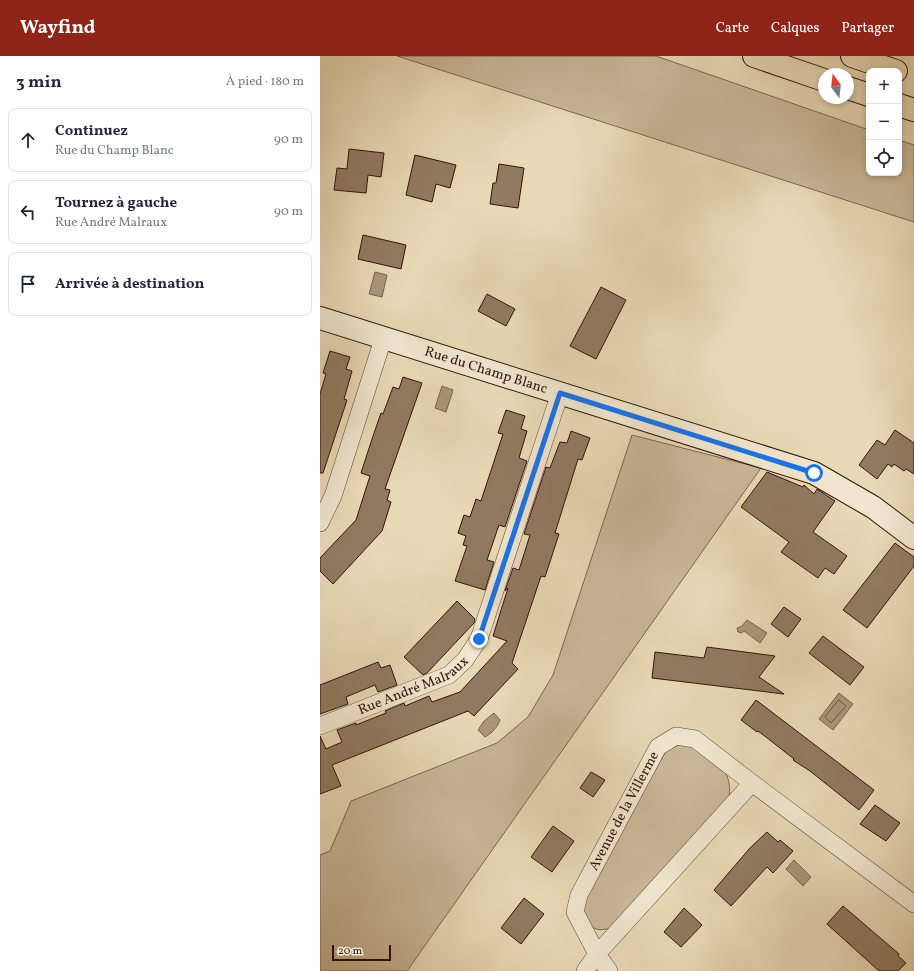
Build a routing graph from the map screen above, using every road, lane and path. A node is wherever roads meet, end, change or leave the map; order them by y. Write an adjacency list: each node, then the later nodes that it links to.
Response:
1 (754, 56): 6 (highway)
2 (852, 56): 3 (highway)
3 (887, 68)
4 (902, 73): 5 (highway)
5 (914, 77)
6 (818, 78)
7 (854, 90): 8 (highway)
8 (866, 94)
9 (902, 106): 10 (highway)
10 (914, 110)
11 (320, 318): 12 (street, Rue du Champ Blanc)
12 (384, 336): 13 (street, Rue du Champ Blanc); 14 (street)
13 (560, 393): 15 (street, Rue du Champ Blanc); 16 (street, Rue André Malraux)
14 (320, 523)
15 (914, 538)
16 (320, 726)
17 (752, 783): 18 (street, Avenue de la Villerme); 19 (street); 19 (street, Avenue de la Villerme)
18 (914, 904)
19 (597, 954): 20 (street); 21 (street, Avenue de la Villerme)
20 (585, 971)
21 (609, 971)

